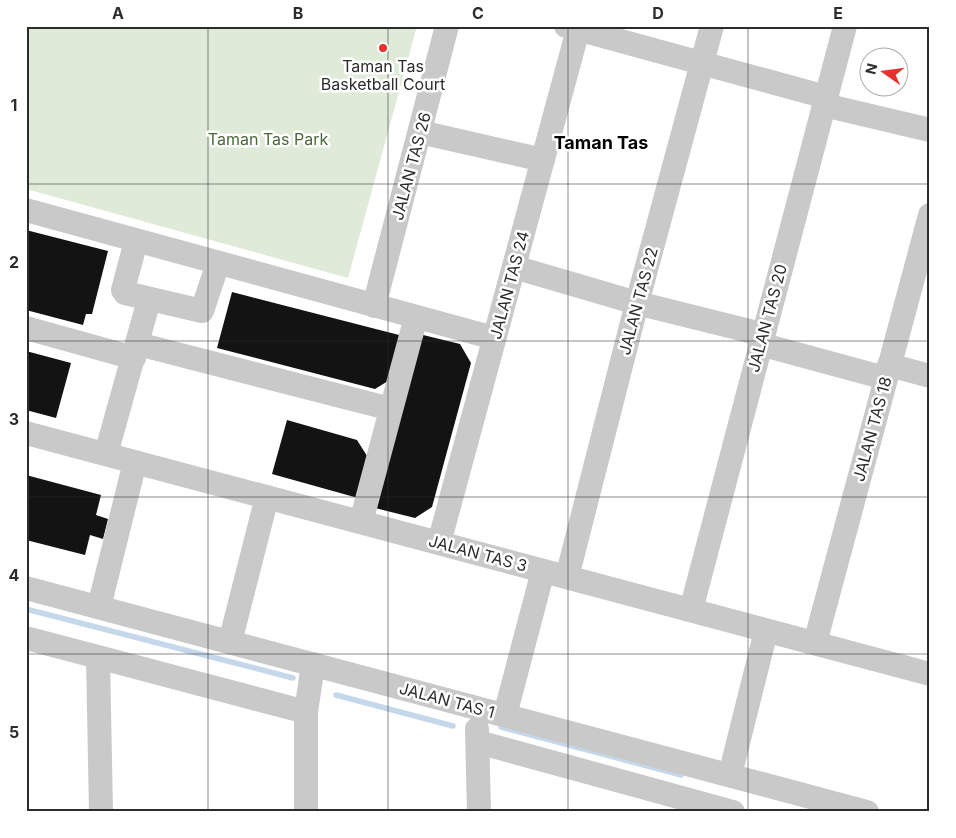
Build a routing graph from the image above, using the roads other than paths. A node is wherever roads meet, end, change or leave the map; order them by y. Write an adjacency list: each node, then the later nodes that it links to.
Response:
1 (447, 26): 8 (street, JALAN TAS 26)
2 (712, 26): 5 (street, JALAN TAS 22)
3 (845, 26): 6 (street, JALAN TAS 20)
4 (575, 27): 5 (street); 9 (street, JALAN TAS 24)
5 (701, 64): 6 (street); 16 (street, JALAN TAS 22)
6 (825, 101): 7 (street); 21 (street, JALAN TAS 20)
7 (930, 130)
8 (420, 132): 9 (street); 17 (street, JALAN TAS 26)
9 (543, 160): 14 (street, JALAN TAS 24)
10 (26, 210): 12 (street)
11 (930, 215): 23 (street, JALAN TAS 18)
12 (136, 240): 13 (street); 15 (street)
13 (218, 263): 15 (street); 17 (street)
14 (514, 267): 16 (street); 20 (street, JALAN TAS 24)
15 (149, 300): 22 (street)
16 (637, 303): 21 (street); 33 (street, JALAN TAS 22)
17 (374, 306): 18 (street)
18 (416, 317): 20 (street); 25 (street)
19 (26, 328): 22 (street)
20 (494, 338): 31 (street, JALAN TAS 24)
21 (761, 339): 23 (street); 36 (street, JALAN TAS 20)
22 (136, 351): 25 (street); 27 (street)
23 (887, 372): 24 (street); 40 (street, JALAN TAS 18)
24 (930, 376)
25 (391, 409): 30 (street)
26 (26, 433): 27 (street, JALAN TAS 3)
27 (106, 454): 28 (street, JALAN TAS 3)
28 (135, 462): 29 (street, JALAN TAS 3); 35 (street)
29 (267, 497): 30 (street, JALAN TAS 3); 39 (street)
30 (361, 522): 31 (street, JALAN TAS 3)
31 (440, 543): 32 (street, JALAN TAS 3)
32 (543, 571): 33 (street, JALAN TAS 3); 46 (street)
33 (566, 577): 36 (street, JALAN TAS 3)
34 (26, 588): 35 (street, JALAN TAS 1)
35 (99, 607): 39 (street, JALAN TAS 1)
36 (691, 610): 37 (street, JALAN TAS 3)
37 (766, 630): 40 (street, JALAN TAS 3); 48 (street)
38 (26, 638): 41 (street)
39 (230, 642): 42 (street, JALAN TAS 1)
40 (815, 643): 43 (street, JALAN TAS 3)
41 (98, 658): 45 (street); 50 (street)
42 (313, 664): 44 (street, JALAN TAS 1); 45 (street)
43 (930, 674)
44 (475, 708): 46 (street, JALAN TAS 1); 47 (street)
45 (306, 712): 51 (street)
46 (505, 715): 48 (street, JALAN TAS 1)
47 (478, 742): 49 (street); 52 (street)
48 (730, 775): 54 (street, JALAN TAS 1)
49 (681, 805): 53 (street)
50 (102, 812)
51 (306, 812)
52 (479, 812)
53 (733, 812)
54 (867, 812)

